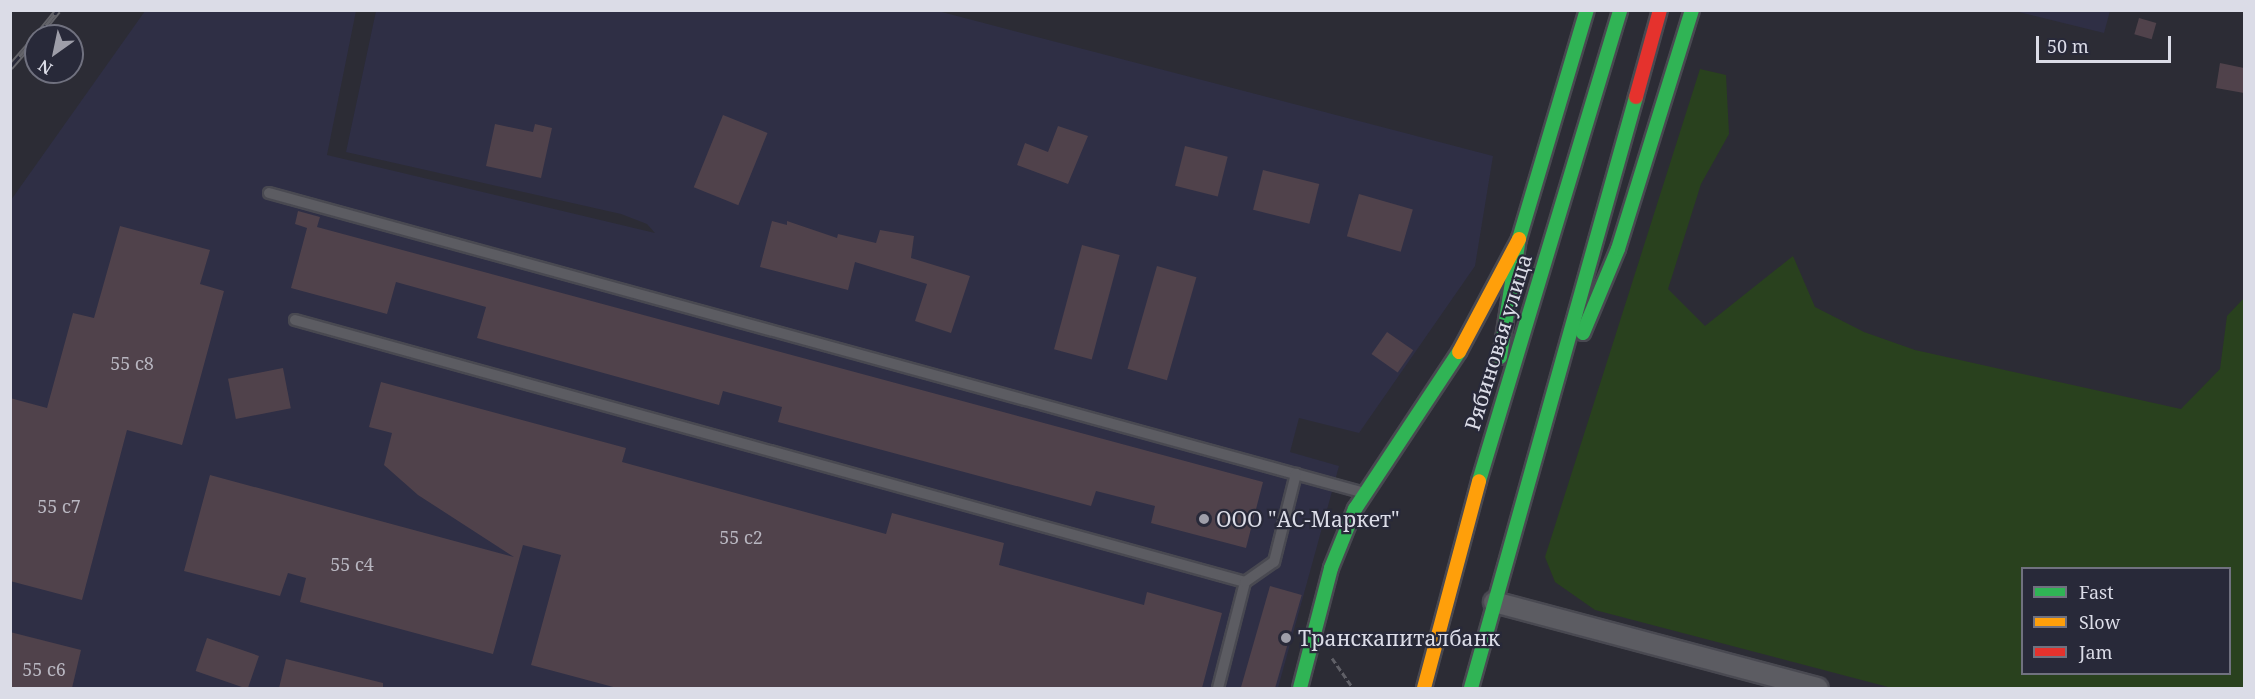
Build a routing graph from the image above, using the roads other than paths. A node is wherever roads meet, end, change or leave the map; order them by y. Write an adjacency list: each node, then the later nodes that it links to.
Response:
1 (1587, 10): 6 (main road)
2 (1620, 10): 8 (main road, Рябиновая улица)
3 (1660, 10): 9 (main road)
4 (1692, 10): 9 (main road)
5 (269, 193): 10 (lane)
6 (1519, 238): 8 (main road); 11 (main road)
7 (295, 320): 12 (lane)
8 (1495, 422): 16 (main road, Рябиновая улица)
9 (1541, 428): 13 (main road)
10 (1296, 474): 11 (lane); 12 (lane)
11 (1365, 493): 15 (main road)
12 (1245, 582): 14 (lane)
13 (1494, 602): 17 (main road); 18 (street)
14 (1218, 688)
15 (1300, 688)
16 (1424, 688)
17 (1471, 688)
18 (1818, 688)

